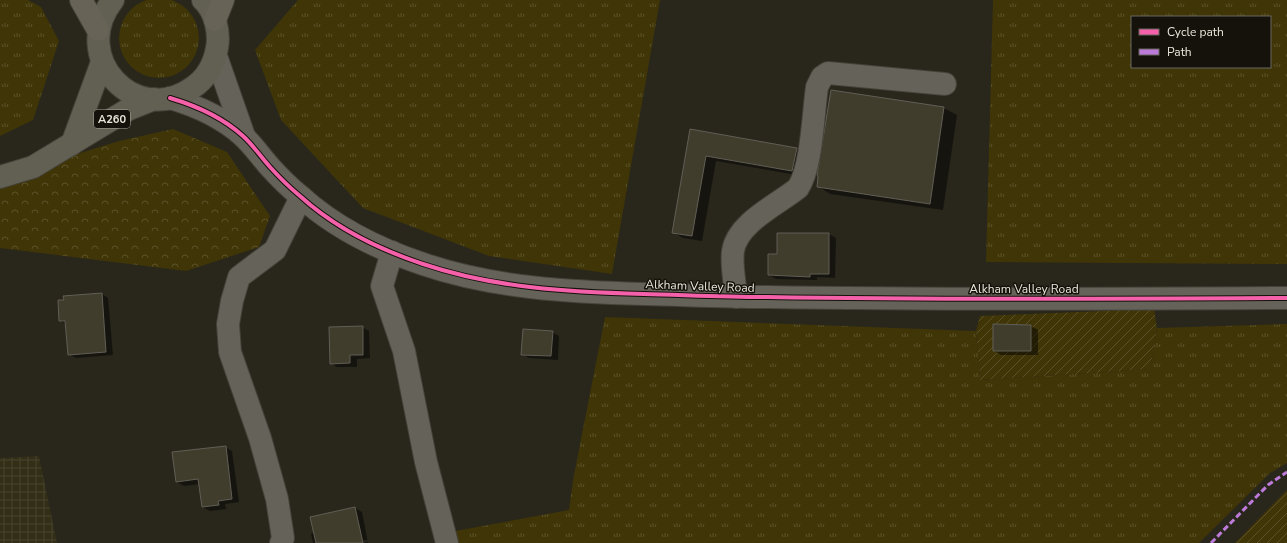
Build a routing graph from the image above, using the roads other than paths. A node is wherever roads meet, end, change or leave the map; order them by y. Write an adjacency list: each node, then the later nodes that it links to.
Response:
1 (81, 0): 5 (highway)
2 (113, 0): 5 (main road)
3 (203, 0): 4 (main road)
4 (219, 10): 6 (main road)
5 (98, 30): 7 (main road)
6 (216, 56): 9 (main road); 10 (street, Alkham Valley Road)
7 (102, 62): 9 (main road); 11 (main road, A260)
8 (945, 84): 15 (street)
9 (162, 99): 10 (street, Alkham Valley Road); 11 (main road, A260)
10 (244, 136): 13 (street, Alkham Valley Road)
11 (72, 144): 12 (main road, A260)
12 (0, 177)
13 (301, 197): 14 (street, Alkham Valley Road); 17 (street)
14 (392, 252): 15 (street, Alkham Valley Road); 18 (street)
15 (736, 297): 16 (street, Alkham Valley Road)
16 (1287, 298)
17 (281, 543)
18 (447, 543)

